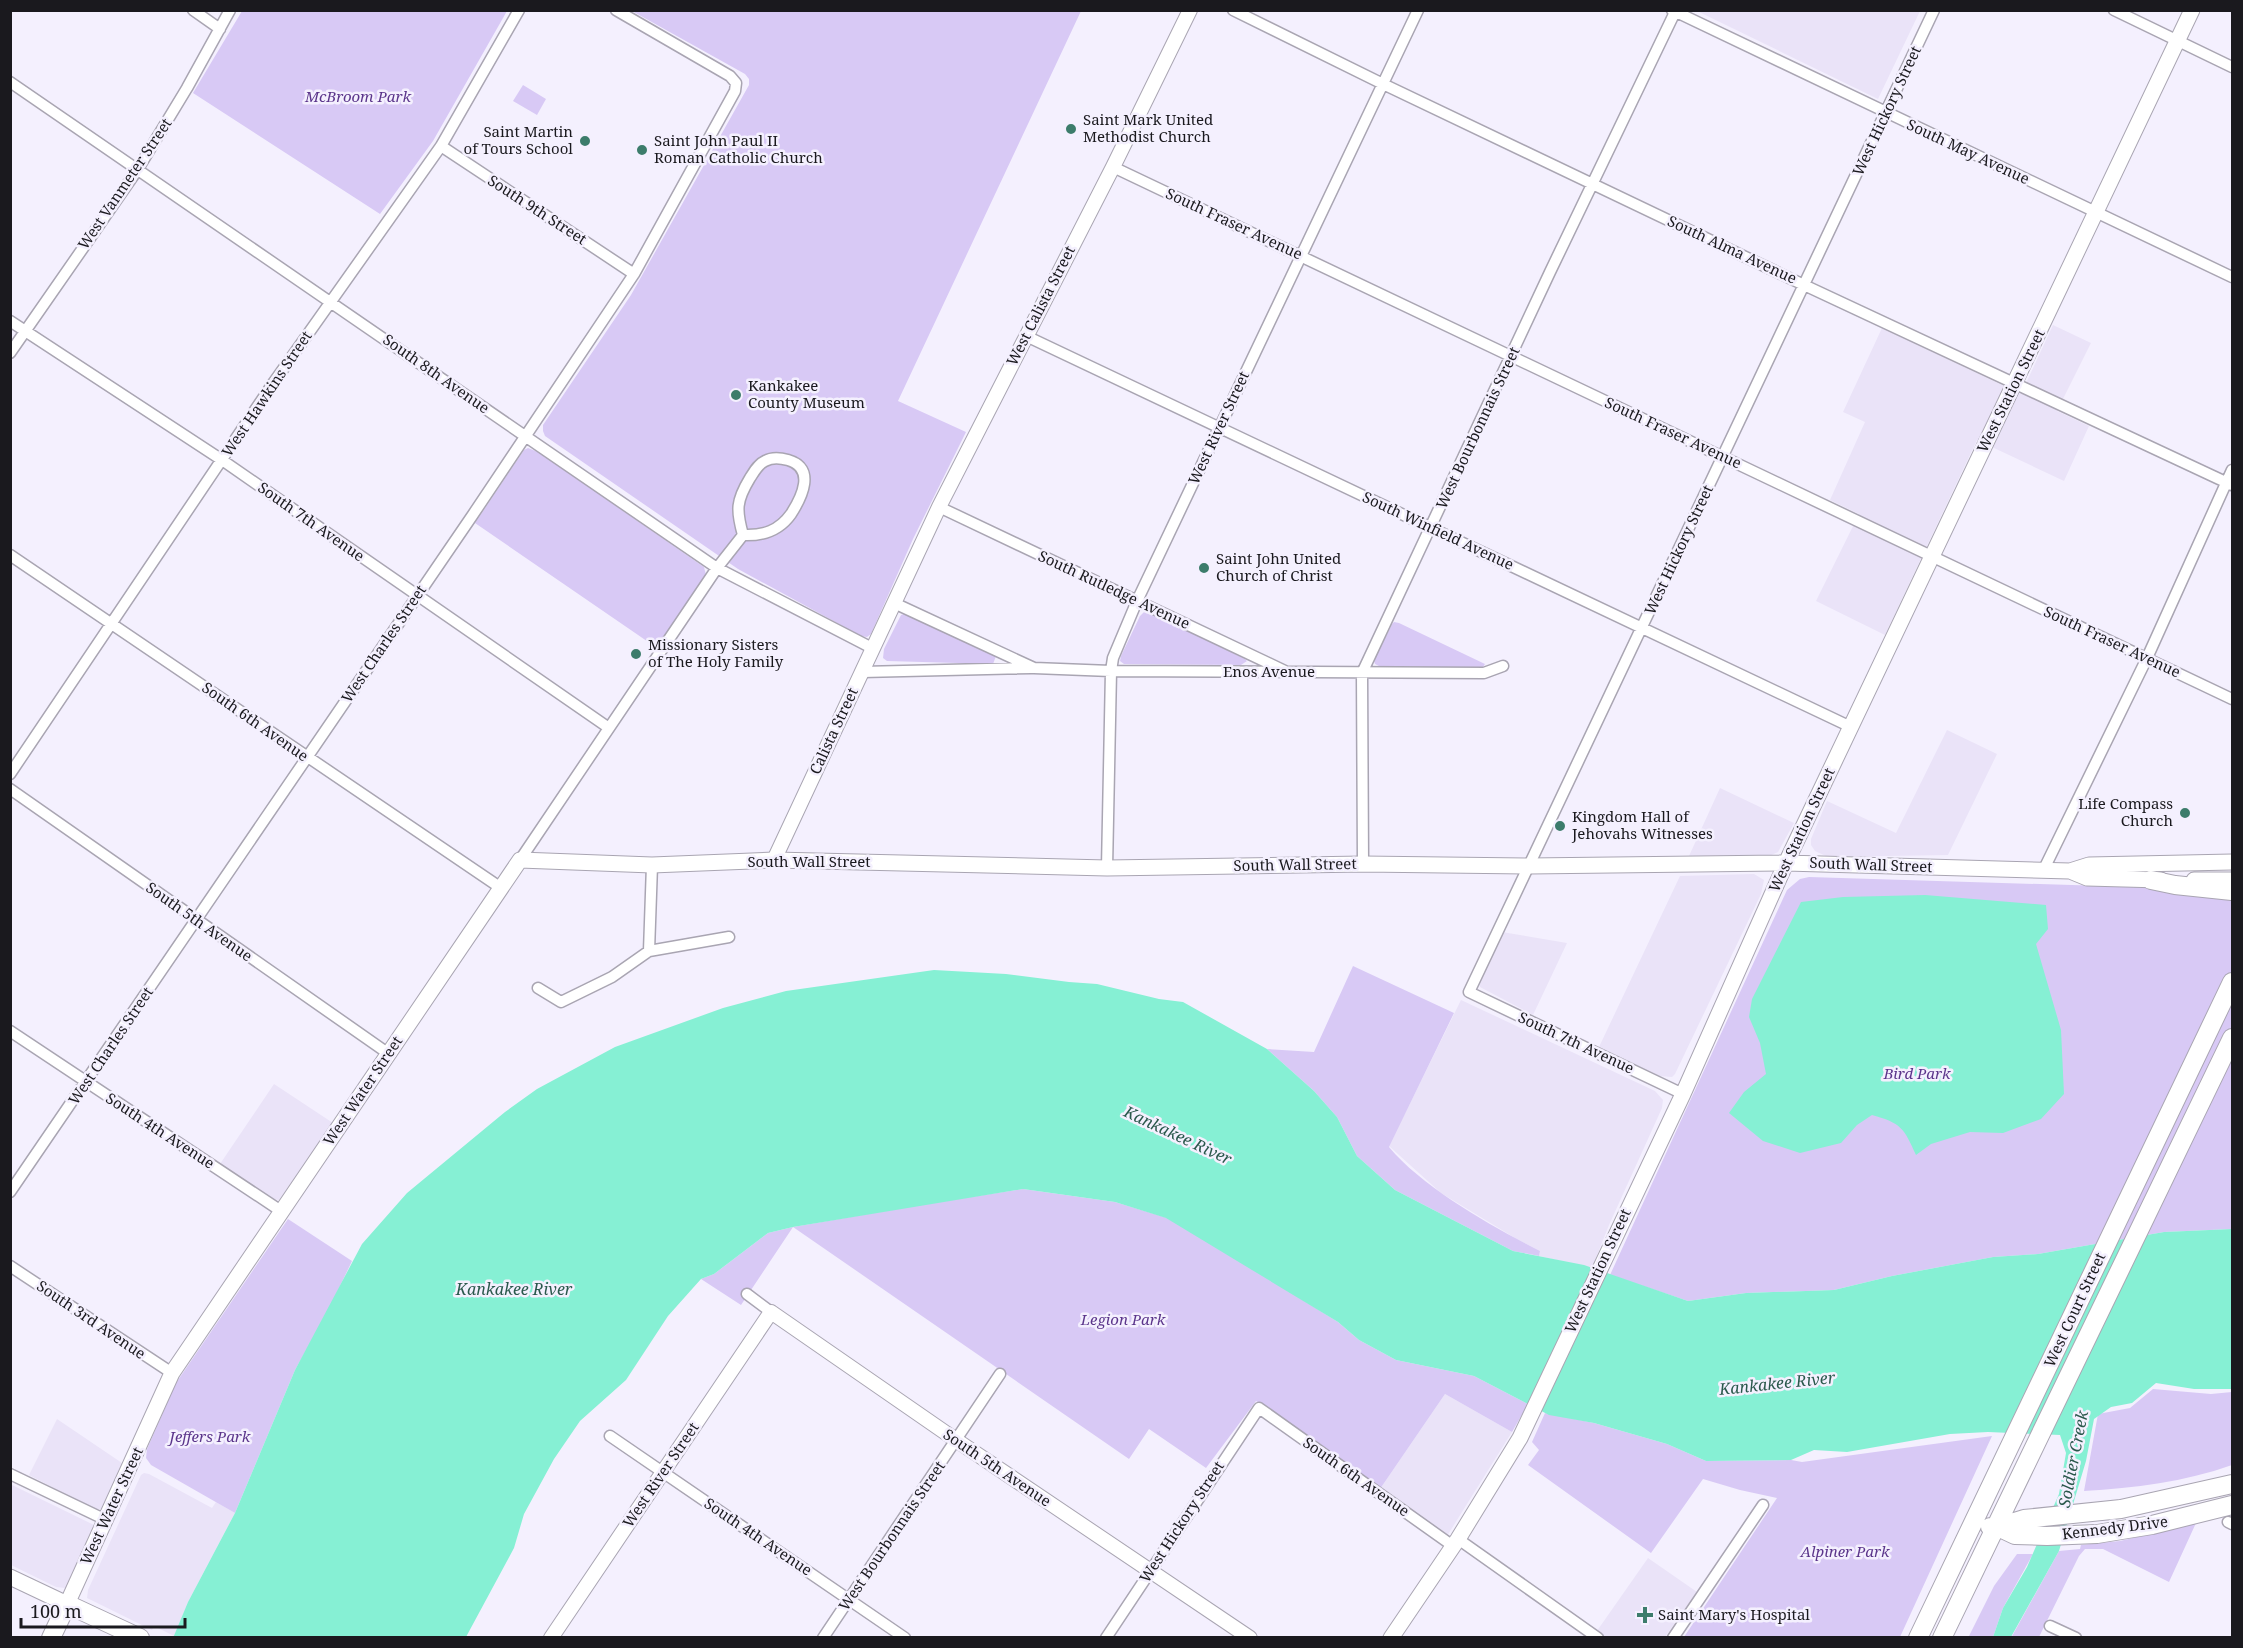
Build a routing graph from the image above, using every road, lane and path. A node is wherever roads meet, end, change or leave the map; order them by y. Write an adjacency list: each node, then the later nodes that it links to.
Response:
1 (193, 10): 12 (street)
2 (230, 10): 12 (street, West Vanmeter Street)
3 (519, 10): 18 (street, West Hawkins Street)
4 (616, 10): 24 (street, West Charles Street)
5 (1190, 10): 19 (street, West Calista Street)
6 (1233, 10): 16 (street, South Alma Avenue)
7 (1418, 10): 16 (street, West River Street)
8 (1934, 10): 17 (street, West Hickory Street)
9 (2114, 10): 13 (street)
10 (2192, 10): 13 (main road, West Station Street)
11 (1674, 11): 17 (street, South May Avenue); 21 (street, West Bourbonnais Street)
12 (220, 29): 20 (street, West Vanmeter Street)
13 (2178, 41): 14 (street); 22 (main road, West Station Street)
14 (2232, 67)
15 (10, 82): 20 (street, South 8th Avenue)
16 (1383, 84): 21 (street, South Alma Avenue); 23 (street, West River Street)
17 (1886, 112): 22 (street, South May Avenue); 26 (street, West Hickory Street)
18 (441, 146): 24 (street, South 9th Street); 27 (street, West Hawkins Street)
19 (1113, 167): 23 (street, South Fraser Avenue); 30 (street, West Calista Street)
20 (138, 169): 27 (street, South 8th Avenue); 29 (street, West Vanmeter Street)
21 (1594, 184): 26 (street, South Alma Avenue); 32 (street, West Bourbonnais Street)
22 (2096, 212): 25 (street, South May Avenue); 33 (main road, West Station Street)
23 (1301, 256): 32 (street, South Fraser Avenue); 34 (street, West River Street)
24 (634, 274): 35 (street, West Charles Street)
25 (2232, 277)
26 (1804, 285): 33 (street, South Alma Avenue); 36 (street, West Hickory Street)
27 (331, 301): 35 (street, South 8th Avenue); 37 (street, West Hawkins Street)
28 (10, 321): 29 (street, South 7th Avenue)
29 (25, 331): 31 (street, West Vanmeter Street); 37 (street, South 7th Avenue)
30 (1026, 336): 34 (street, South Winfield Avenue); 40 (street, West Calista Street)
31 (10, 353)
32 (1512, 357): 36 (street, South Fraser Avenue); 41 (street, West Bourbonnais Street)
33 (2014, 384): 39 (street, South Alma Avenue); 44 (main road, West Station Street)
34 (1220, 428): 41 (street, South Winfield Avenue); 47 (street, West River Street)
35 (525, 436): 45 (street, South 8th Avenue); 46 (street, West Charles Street)
36 (1723, 457): 44 (street, South Fraser Avenue); 50 (street, West Hickory Street)
37 (222, 460): 46 (street, South 7th Avenue); 49 (street, West Hawkins Street)
38 (2232, 470): 39 (street)
39 (2230, 484): 52 (street)
40 (939, 507): 47 (street, South Rutledge Avenue); 48 (street, West Calista Street)
41 (1431, 528): 50 (street, South Winfield Avenue); 58 (street, West Bourbonnais Street)
42 (743, 535): 42 (street); 45 (street, West Water Street)
43 (10, 555): 49 (street, South 6th Avenue)
44 (1932, 556): 52 (street, South Fraser Avenue); 60 (main road, West Station Street)
45 (717, 568): 51 (street, South 8th Avenue); 61 (street, West Water Street)
46 (418, 595): 61 (street, South 7th Avenue); 62 (street, West Charles Street)
47 (1137, 601): 55 (street, West River Street); 57 (street, South Rutledge Avenue)
48 (894, 603): 51 (street, Calista Street); 54 (street, Enos Avenue)
49 (113, 624): 62 (street, South 6th Avenue); 63 (street, West Hawkins Street)
50 (1642, 628): 60 (street, South Winfield Avenue); 71 (street, West Hickory Street)
51 (872, 648): 56 (street, Calista Street)
52 (2147, 658): 59 (street, South Fraser Avenue); 73 (street)
53 (1503, 666): 58 (street, Enos Avenue)
54 (1035, 668): 55 (street, Enos Avenue); 56 (street, Enos Avenue)
55 (1111, 671): 57 (street, Enos Avenue); 72 (street, West River Street)
56 (862, 672): 66 (street, Calista Street)
57 (1288, 673): 58 (street, Enos Avenue)
58 (1362, 673): 70 (street, West Bourbonnais Street)
59 (2232, 699)
60 (1851, 727): 68 (main road, West Station Street)
61 (609, 728): 65 (street, West Water Street)
62 (307, 758): 77 (street, South 6th Avenue); 79 (street, West Charles Street)
63 (10, 774)
64 (10, 789): 79 (street, South 5th Avenue)
65 (520, 860): 69 (main road, South Wall Street); 77 (main road, West Water Street)
66 (774, 860): 69 (main road, South Wall Street); 72 (main road, South Wall Street)
67 (2232, 862): 74 (main road, South Wall Street)
68 (1786, 863): 71 (main road, South Wall Street); 73 (main road, South Wall Street); 89 (main road, West Station Street)
69 (652, 864): 81 (street)
70 (1363, 864): 71 (main road, South Wall Street); 72 (main road, South Wall Street)
71 (1529, 866): 84 (street, West Hickory Street)
72 (1107, 868)
73 (2043, 871): 74 (main road, South Wall Street)
74 (2070, 871): 75 (main road, South Wall Street)
75 (2151, 880): 76 (main road, South Wall Street); 78 (main road)
76 (2232, 880)
77 (501, 888): 87 (main road, West Water Street)
78 (2232, 891)
79 (196, 920): 87 (street, South 5th Avenue); 88 (street, West Charles Street)
80 (729, 937): 81 (street)
81 (649, 951): 83 (street)
82 (2232, 982): 106 (main road, West Court Street)
83 (538, 988)
84 (1469, 992): 89 (street, South 7th Avenue)
85 (10, 1031): 88 (street, South 4th Avenue)
86 (2232, 1038): 107 (main road, West Court Street)
87 (389, 1054): 91 (main road, West Water Street)
88 (86, 1082): 90 (street, West Charles Street); 91 (street, South 4th Avenue)
89 (1683, 1094): 109 (main road, West Station Street)
90 (10, 1192)
91 (281, 1211): 95 (main road, West Water Street)
92 (10, 1266): 95 (street, South 3rd Avenue)
93 (747, 1294): 94 (street, South 5th Avenue)
94 (771, 1312): 99 (street, South 5th Avenue); 100 (street, West River Street)
95 (172, 1373): 105 (main road, West Water Street)
96 (1000, 1374): 99 (street, West Bourbonnais Street)
97 (1259, 1408): 109 (street, South 6th Avenue); 110 (street, West Hickory Street)
98 (610, 1436): 100 (street, South 4th Avenue)
99 (956, 1440): 110 (street, South 5th Avenue); 112 (street, West Bourbonnais Street)
100 (663, 1472): 112 (street, South 4th Avenue); 115 (street, West River Street)
101 (10, 1474): 105 (street)
102 (2232, 1484): 108 (main road, Kennedy Drive)
103 (1763, 1505): 124 (street)
104 (2231, 1517): 108 (main road, Kennedy Drive)
105 (106, 1520): 113 (main road, West Water Street)
106 (1971, 1527): 107 (main road, Kennedy Drive); 125 (main road, West Court Street)
107 (1998, 1527): 108 (main road, Kennedy Drive); 126 (main road, West Court Street)
108 (2020, 1527)
109 (1455, 1542): 122 (main road, West Station Street); 123 (street, South 6th Avenue)
110 (1150, 1571): 120 (street, West Hickory Street); 121 (street, South 5th Avenue)
111 (10, 1577): 113 (main road)
112 (849, 1599): 118 (street, West Bourbonnais Street); 119 (street, South 4th Avenue)
113 (67, 1604): 116 (main road, West Water Street); 117 (main road)
114 (2050, 1626): 127 (street)
115 (553, 1636)
116 (51, 1638)
117 (140, 1638)
118 (823, 1638)
119 (905, 1638)
120 (1106, 1638)
121 (1250, 1638)
122 (1391, 1638)
123 (1598, 1638)
124 (1673, 1638)
125 (1918, 1638)
126 (1942, 1638)
127 (2076, 1638)

